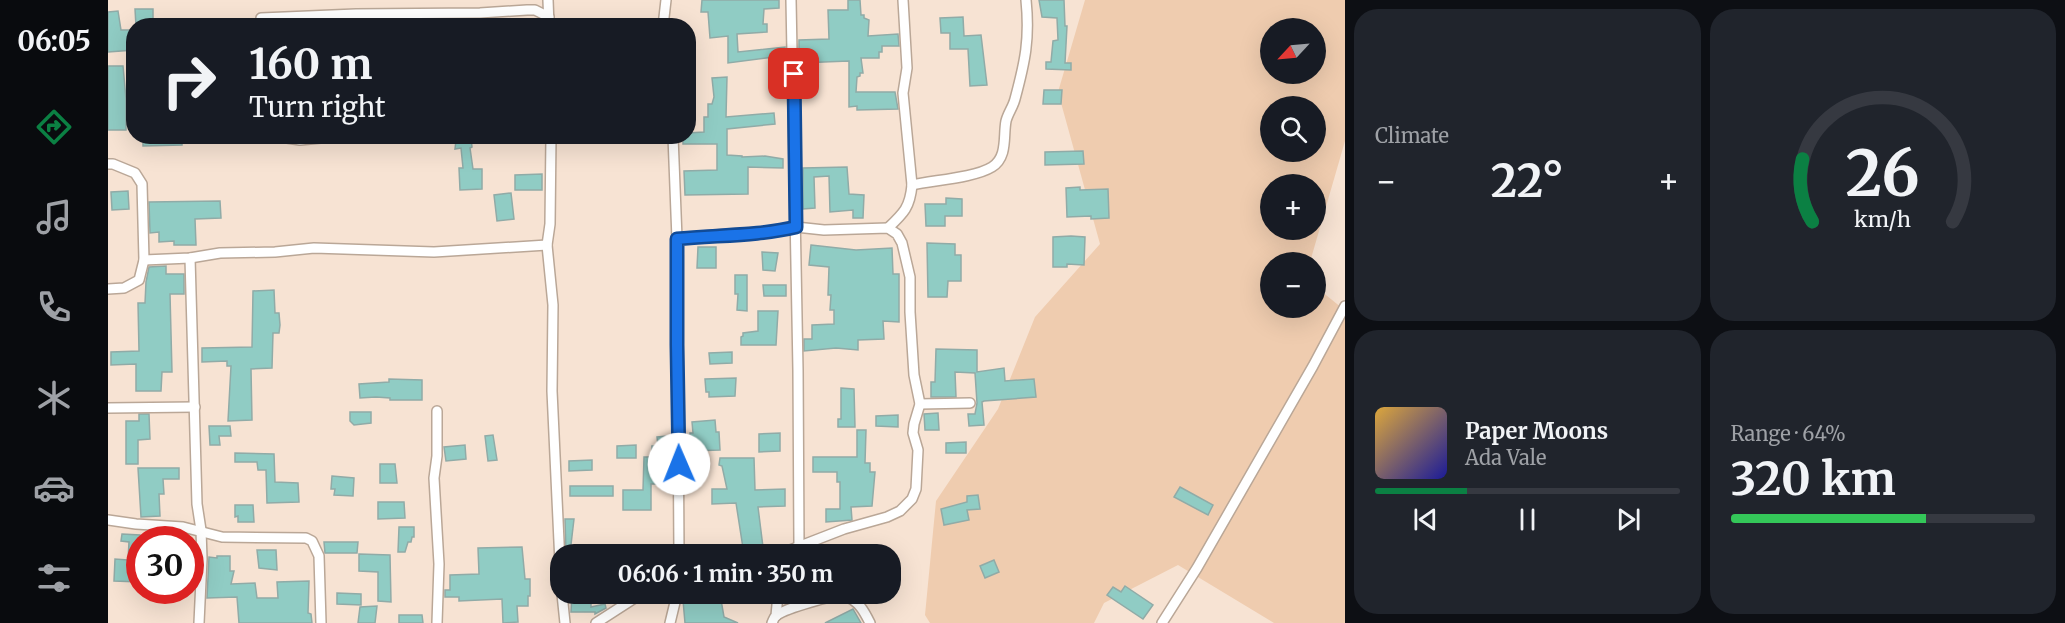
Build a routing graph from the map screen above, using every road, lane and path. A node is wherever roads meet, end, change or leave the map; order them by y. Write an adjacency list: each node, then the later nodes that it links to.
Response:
1 (548, 0): 8 (street)
2 (666, 0): 9 (street)
3 (791, 0): 14 (street)
4 (903, 0): 13 (street)
5 (1026, 0): 13 (street)
6 (261, 18): 7 (street)
7 (545, 18)
8 (549, 18)
9 (664, 18)
10 (551, 144): 17 (street)
11 (673, 144): 16 (street)
12 (108, 164): 19 (street)
13 (912, 185): 15 (street)
14 (796, 227): 15 (street); 16 (street); 33 (street)
15 (888, 228): 23 (street)
16 (677, 239): 32 (street)
17 (547, 245): 18 (street); 31 (street)
18 (190, 258): 19 (street); 24 (street)
19 (144, 260): 20 (street)
20 (108, 289)
21 (1345, 306): 48 (street)
22 (970, 403): 23 (street)
23 (920, 404): 34 (street)
24 (195, 407): 25 (street); 29 (street)
25 (108, 408)
26 (436, 411): 43 (street)
27 (108, 520): 28 (street)
28 (164, 526)
29 (200, 526)
30 (204, 531): 42 (street)
31 (559, 544)
32 (679, 544)
33 (799, 544)
34 (804, 544)
35 (200, 604): 41 (street)
36 (563, 604): 44 (street)
37 (625, 604): 45 (street)
38 (675, 604): 46 (street)
39 (776, 604): 40 (street)
40 (774, 619): 47 (street)
41 (199, 623)
42 (321, 623)
43 (437, 623)
44 (564, 623)
45 (596, 623)
46 (670, 623)
47 (870, 623)
48 (1162, 623)

